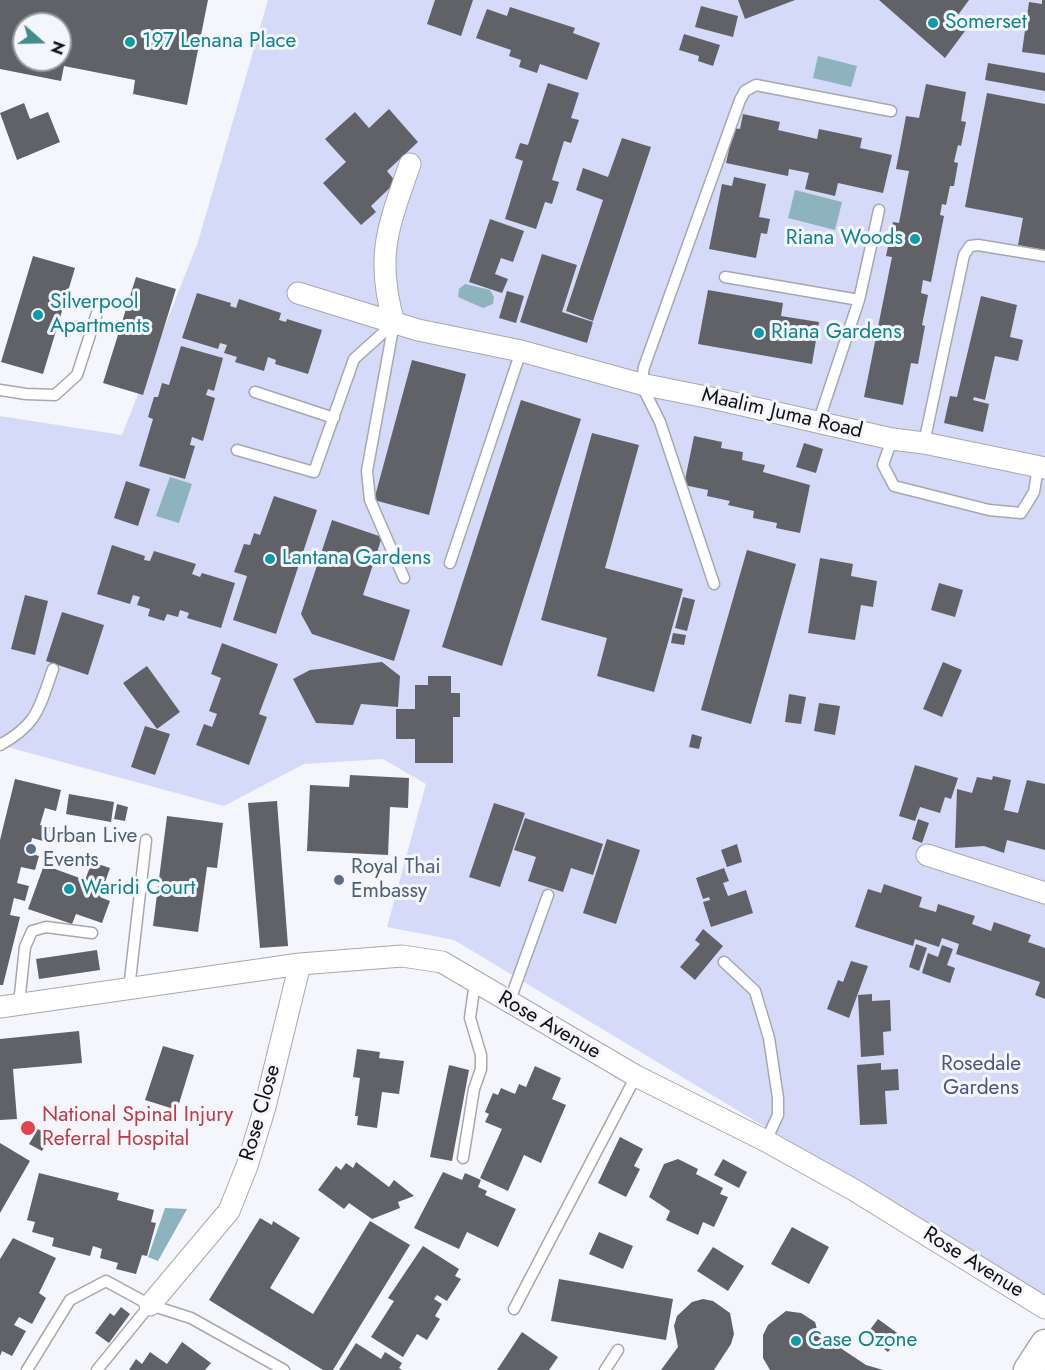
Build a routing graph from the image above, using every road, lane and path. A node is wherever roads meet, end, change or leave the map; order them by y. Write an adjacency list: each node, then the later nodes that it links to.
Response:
1 (891, 111): 11 (lane)
2 (410, 164): 9 (street)
3 (879, 210): 7 (lane)
4 (1045, 256): 17 (lane)
5 (725, 277): 7 (lane)
6 (298, 293): 9 (street, Maalim Juma Road)
7 (859, 300): 15 (lane)
8 (97, 313): 12 (lane)
9 (394, 323): 10 (street, Maalim Juma Road); 14 (lane); 21 (lane)
10 (521, 351): 11 (street, Maalim Juma Road); 20 (lane)
11 (641, 384): 15 (street, Maalim Juma Road); 22 (lane)
12 (0, 390)
13 (255, 392): 14 (lane)
14 (334, 418): 18 (lane)
15 (818, 423): 16 (street, Maalim Juma Road)
16 (892, 439): 17 (street, Maalim Juma Road); 19 (lane)
17 (924, 443): 19 (street, Maalim Juma Road)
18 (237, 450)
19 (1041, 468)
20 (450, 563)
21 (404, 578)
22 (714, 585)
23 (53, 669): 24 (lane)
24 (0, 746)
25 (146, 840): 33 (lane)
26 (927, 855): 27 (street)
27 (1045, 893)
28 (548, 895): 34 (lane)
29 (92, 933): 35 (lane)
30 (724, 962): 37 (lane)
31 (300, 964): 32 (street, Rose Avenue); 33 (street, Rose Avenue); 39 (street, Rose Close)
32 (475, 982): 34 (street, Rose Avenue); 38 (lane)
33 (129, 989): 35 (street, Rose Avenue)
34 (508, 1003): 36 (street, Rose Avenue)
35 (9, 1006)
36 (636, 1076): 37 (street, Rose Avenue); 41 (lane)
37 (766, 1141): 40 (street, Rose Avenue)
38 (463, 1158)
39 (150, 1305): 44 (lane); 45 (lane); 46 (lane)
40 (1045, 1308)
41 (514, 1309)
42 (1045, 1344): 48 (main road)
43 (618, 1350): 47 (lane)
44 (27, 1370)
45 (97, 1370)
46 (284, 1370)
47 (605, 1370)
48 (1028, 1370)

